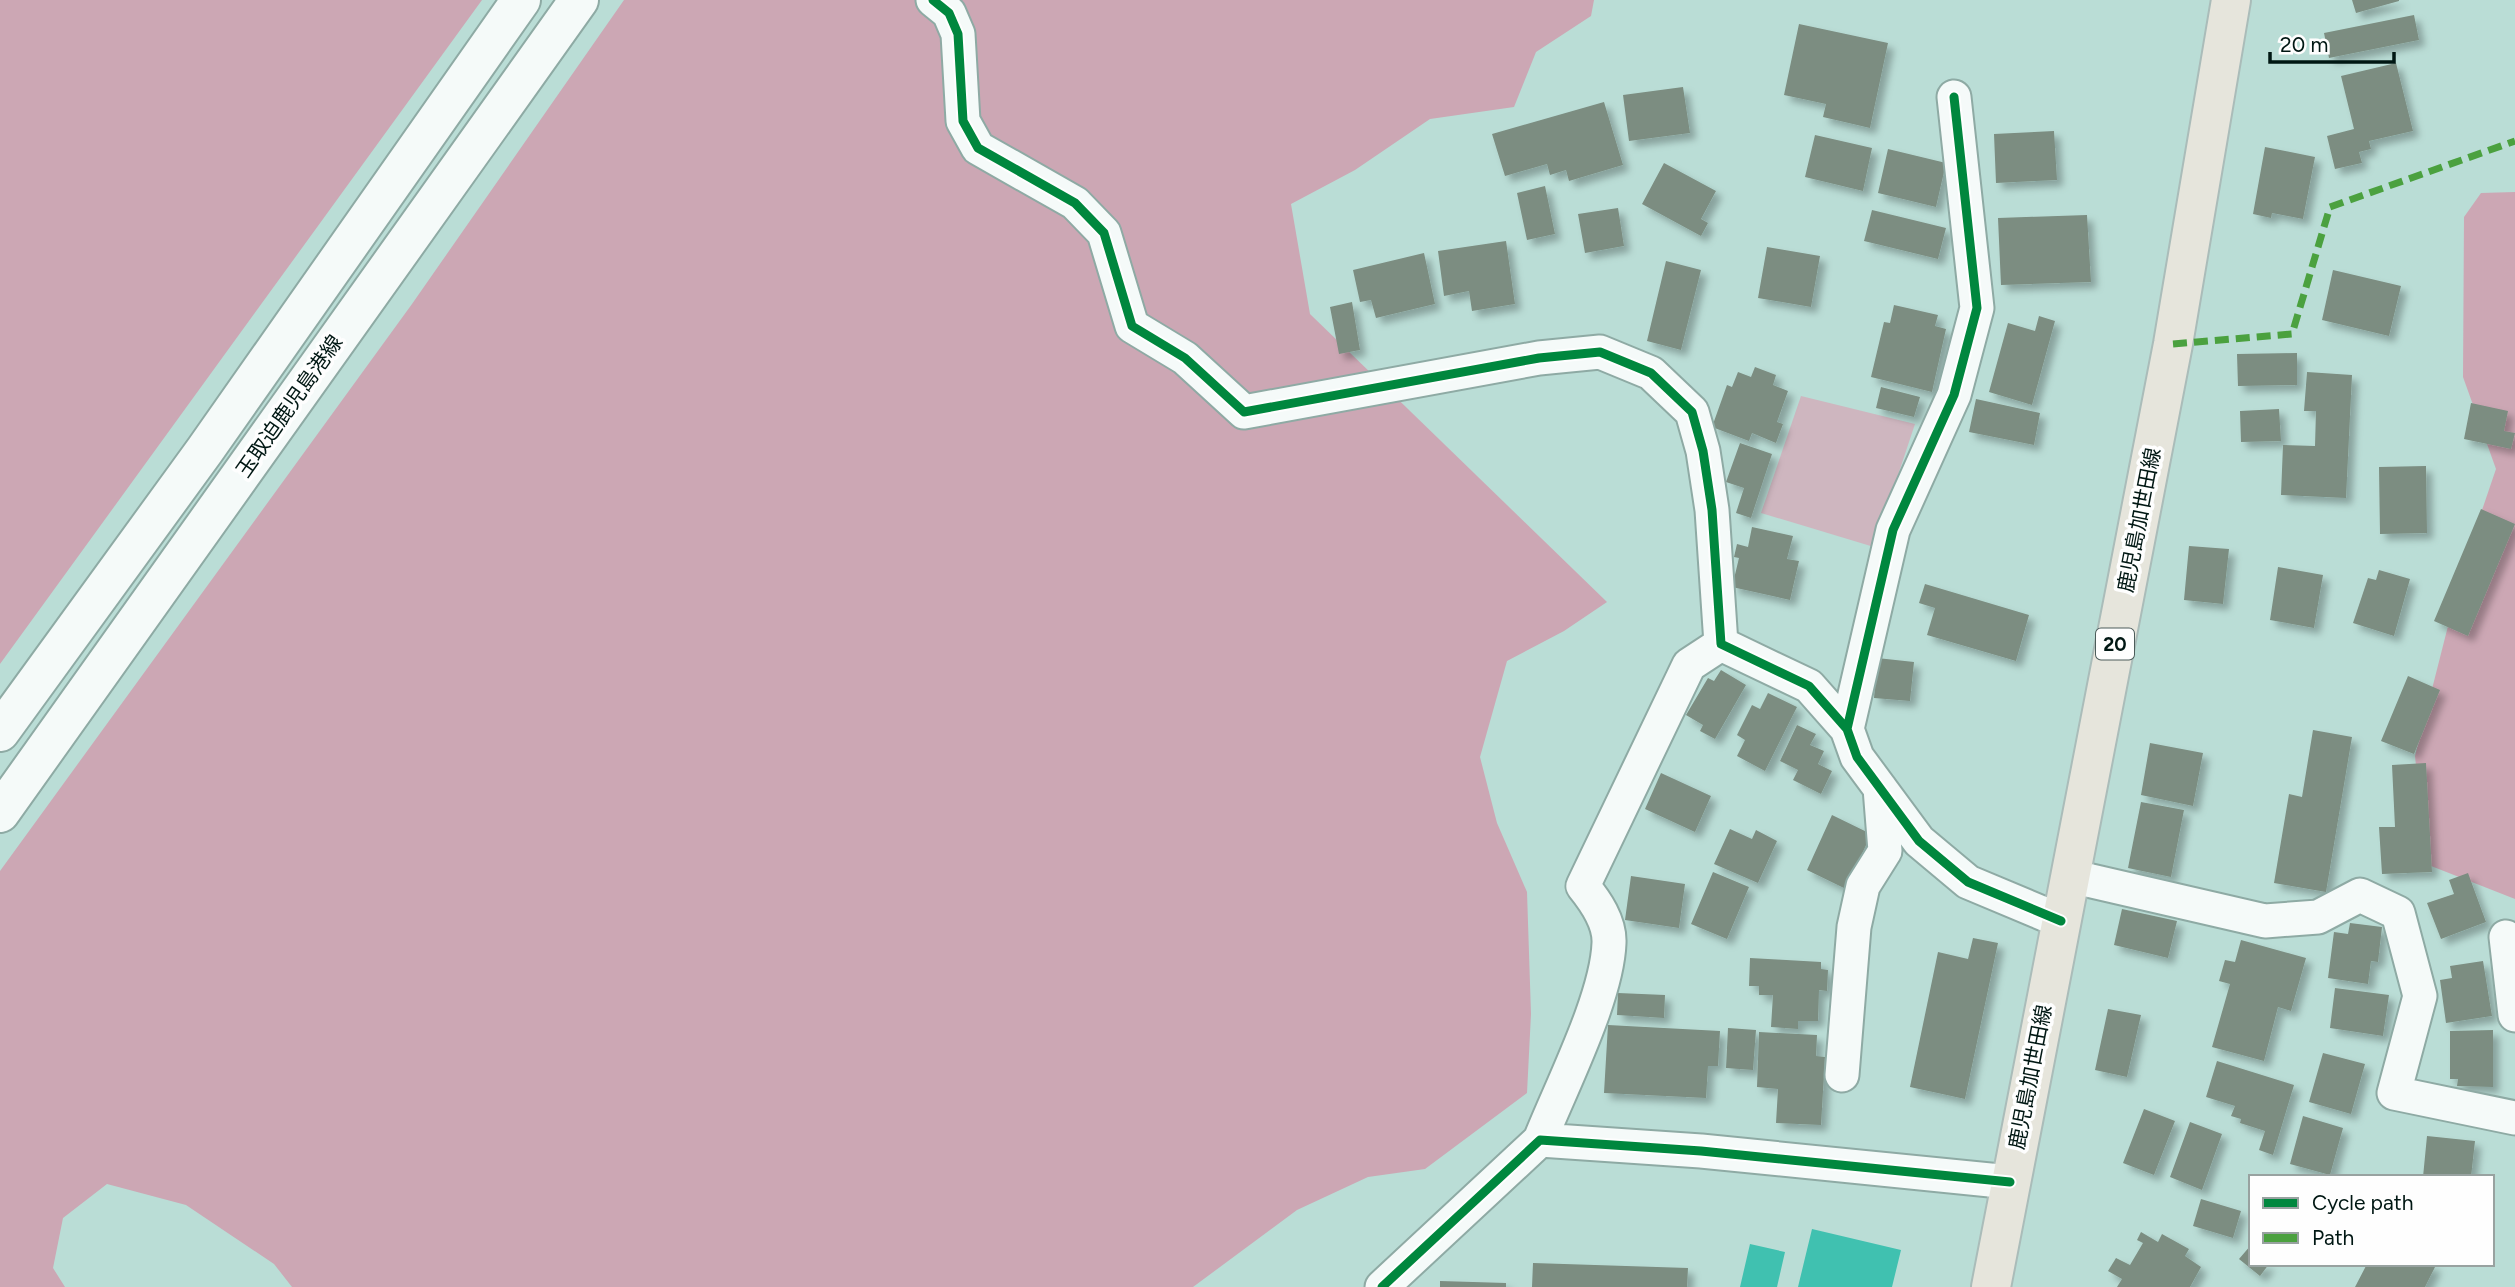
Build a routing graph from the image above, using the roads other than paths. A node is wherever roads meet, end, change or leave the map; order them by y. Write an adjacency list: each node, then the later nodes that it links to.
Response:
1 (521, 0): 8 (main road, 玉取迫鹿児島港線)
2 (579, 0): 10 (main road, 玉取迫鹿児島港線)
3 (933, 0): 6 (street)
4 (2231, 0): 11 (main road, 鹿児島加世田線 / 20)
5 (1954, 97): 7 (street)
6 (1721, 644): 7 (street); 17 (street)
7 (1847, 729): 9 (street)
8 (0, 732)
9 (1880, 788): 12 (street); 15 (street)
10 (0, 813)
11 (2070, 876): 12 (main road, 鹿児島加世田線 / 20); 16 (street)
12 (2061, 921): 18 (main road, 鹿児島加世田線 / 20)
13 (2506, 937): 14 (street)
14 (2515, 1015)
15 (1842, 1074)
16 (2515, 1118)
17 (1540, 1140): 18 (street); 19 (street)
18 (2010, 1182): 20 (main road, 鹿児島加世田線 / 20)
19 (1382, 1287)
20 (1991, 1287)

